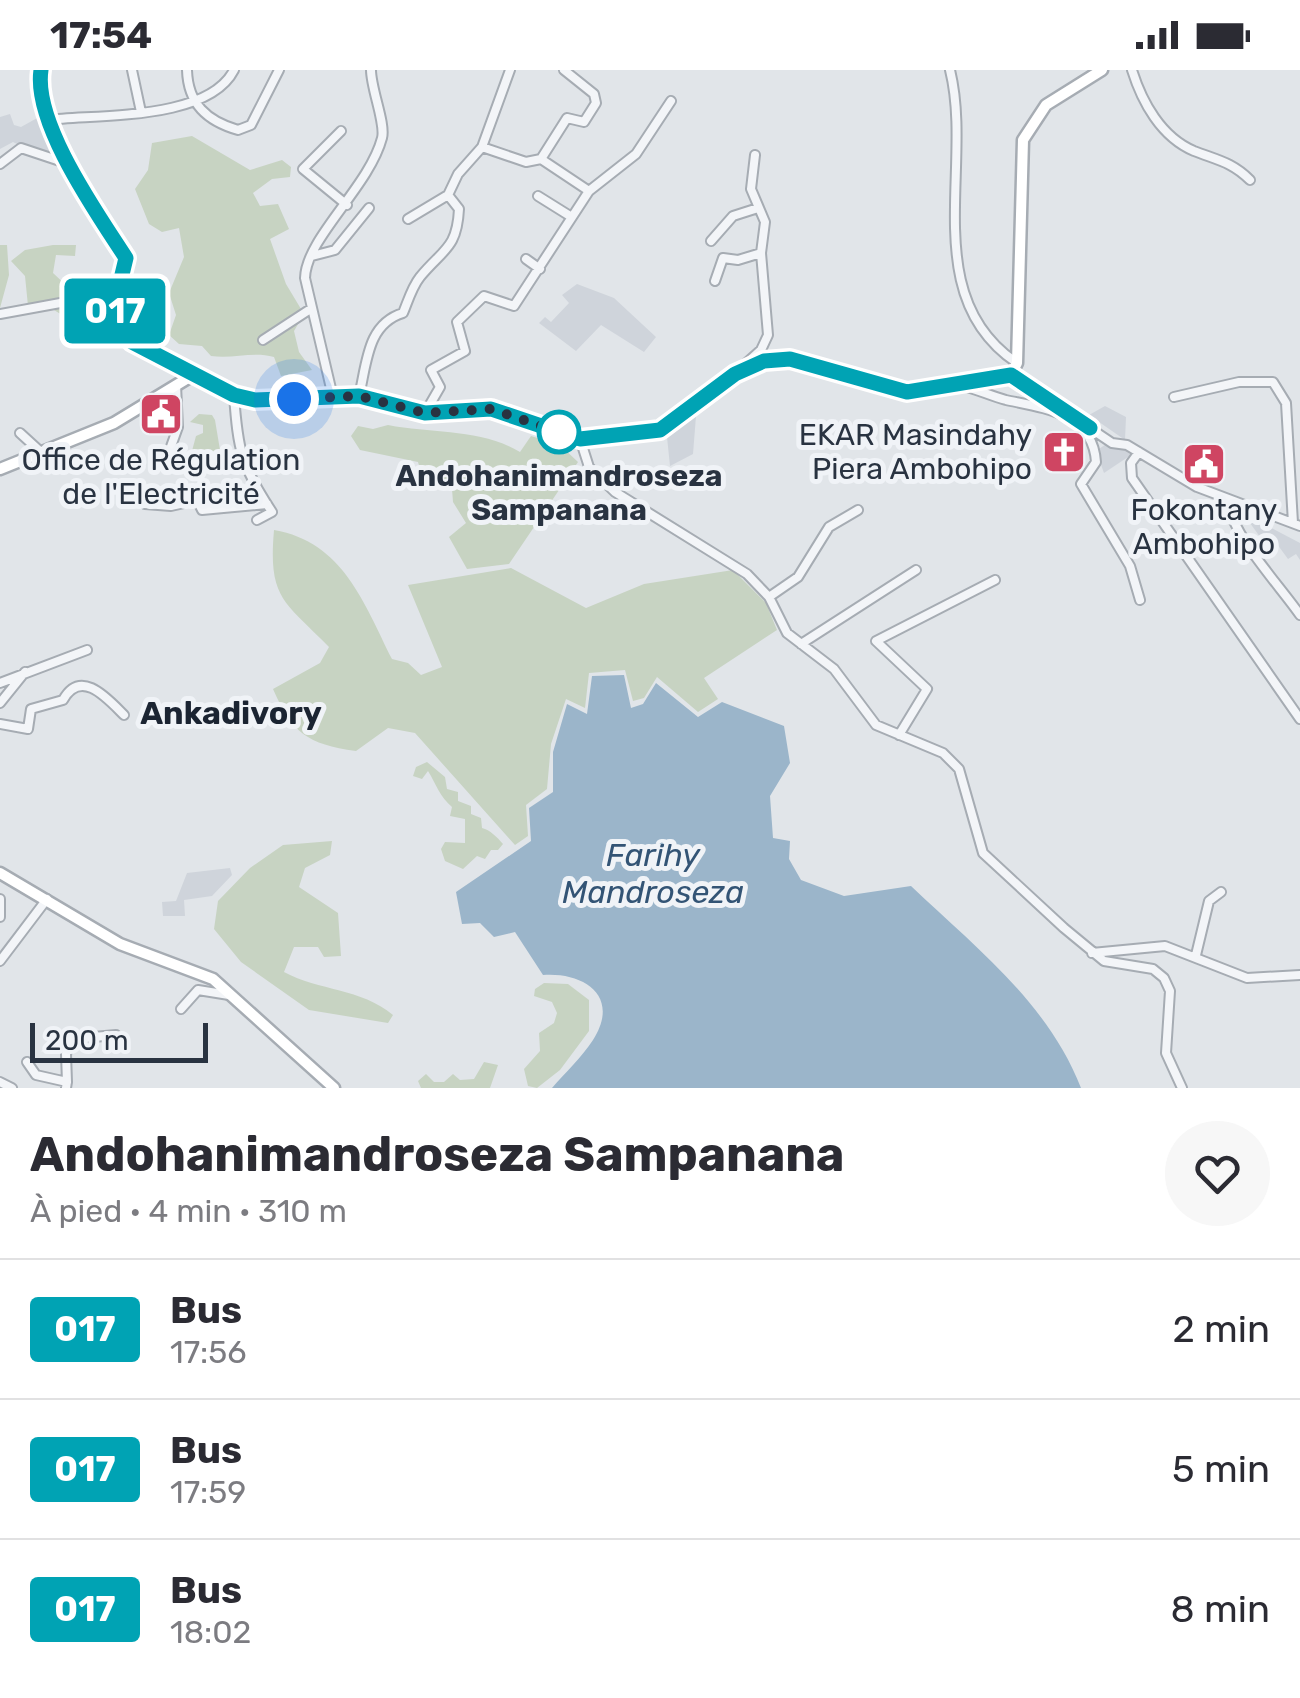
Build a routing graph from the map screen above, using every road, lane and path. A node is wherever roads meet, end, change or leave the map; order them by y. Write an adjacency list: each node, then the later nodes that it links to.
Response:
1 (41, 70): 15 (street)
2 (132, 70): 14 (street)
3 (188, 70): 12 (street)
4 (234, 70): 12 (street)
5 (279, 70): 12 (street)
6 (371, 70): 26 (street)
7 (510, 70): 17 (street)
8 (564, 70): 19 (street)
9 (950, 70): 41 (street)
10 (1102, 70): 41 (street)
11 (1132, 70): 22 (street)
12 (192, 100): 14 (street)
13 (671, 100): 23 (street)
14 (141, 112): 15 (street)
15 (48, 120): 21 (street)
16 (341, 130): 26 (street)
17 (482, 147): 19 (street); 24 (street)
18 (755, 155): 28 (street)
19 (541, 160): 23 (street)
20 (0, 164): 21 (street)
21 (72, 166): 43 (street)
22 (1250, 180)
23 (590, 191): 29 (street)
24 (448, 195): 30 (street); 48 (street)
25 (538, 196): 29 (street)
26 (347, 205): 33 (street)
27 (369, 208): 33 (street)
28 (758, 208): 31 (street); 32 (street)
29 (570, 216): 35 (street)
30 (408, 219)
31 (711, 242)
32 (762, 253): 36 (street); 42 (street)
33 (312, 256): 38 (street)
34 (526, 260): 35 (street)
35 (540, 269): 51 (street)
36 (715, 281)
37 (82, 300): 39 (street)
38 (312, 308): 40 (street); 49 (street)
39 (0, 314)
40 (263, 340)
41 (1017, 362): 44 (street)
42 (735, 374): 46 (street); 55 (street)
43 (194, 375): 45 (street); 47 (street)
44 (1011, 375): 46 (street); 57 (street)
45 (176, 385): 56 (street); 58 (street)
46 (960, 385): 69 (street)
47 (234, 395): 49 (street); 62 (street)
48 (359, 396): 49 (street); 51 (street)
49 (334, 397)
50 (1174, 397): 53 (street)
51 (425, 413): 55 (street)
52 (1300, 428): 53 (street)
53 (1288, 430): 65 (street)
54 (20, 434): 58 (street)
55 (580, 439): 68 (street)
56 (170, 452)
57 (1139, 452): 60 (street); 77 (street)
58 (43, 454): 59 (street)
59 (0, 469)
60 (1228, 499): 65 (street); 70 (street)
61 (145, 504): 62 (street)
62 (267, 504): 64 (street)
63 (858, 510): 68 (street)
64 (257, 520)
65 (1296, 525)
66 (916, 570): 71 (street)
67 (995, 580): 79 (street)
68 (769, 597): 71 (street)
69 (1140, 600)
70 (1300, 615)
71 (801, 644): 79 (street)
72 (87, 650): 73 (street)
73 (24, 672): 74 (street); 75 (street)
74 (0, 682)
75 (0, 703)
76 (124, 714): 78 (street)
77 (1300, 719)
78 (0, 724)
79 (899, 735): 85 (street)
80 (0, 873): 83 (street)
81 (1221, 892): 86 (street)
82 (0, 899): 84 (street)
83 (47, 899): 87 (street); 90 (street)
84 (0, 917)
85 (1092, 954): 86 (street); 97 (street)
86 (1196, 955): 88 (street)
87 (0, 960)
88 (1300, 975)
89 (181, 1009): 90 (street)
90 (252, 1013): 96 (street)
91 (116, 1036): 93 (street)
92 (27, 1062): 93 (street)
93 (66, 1085)
94 (0, 1086): 95 (street)
95 (12, 1088)
96 (334, 1088)
97 (1182, 1088)

